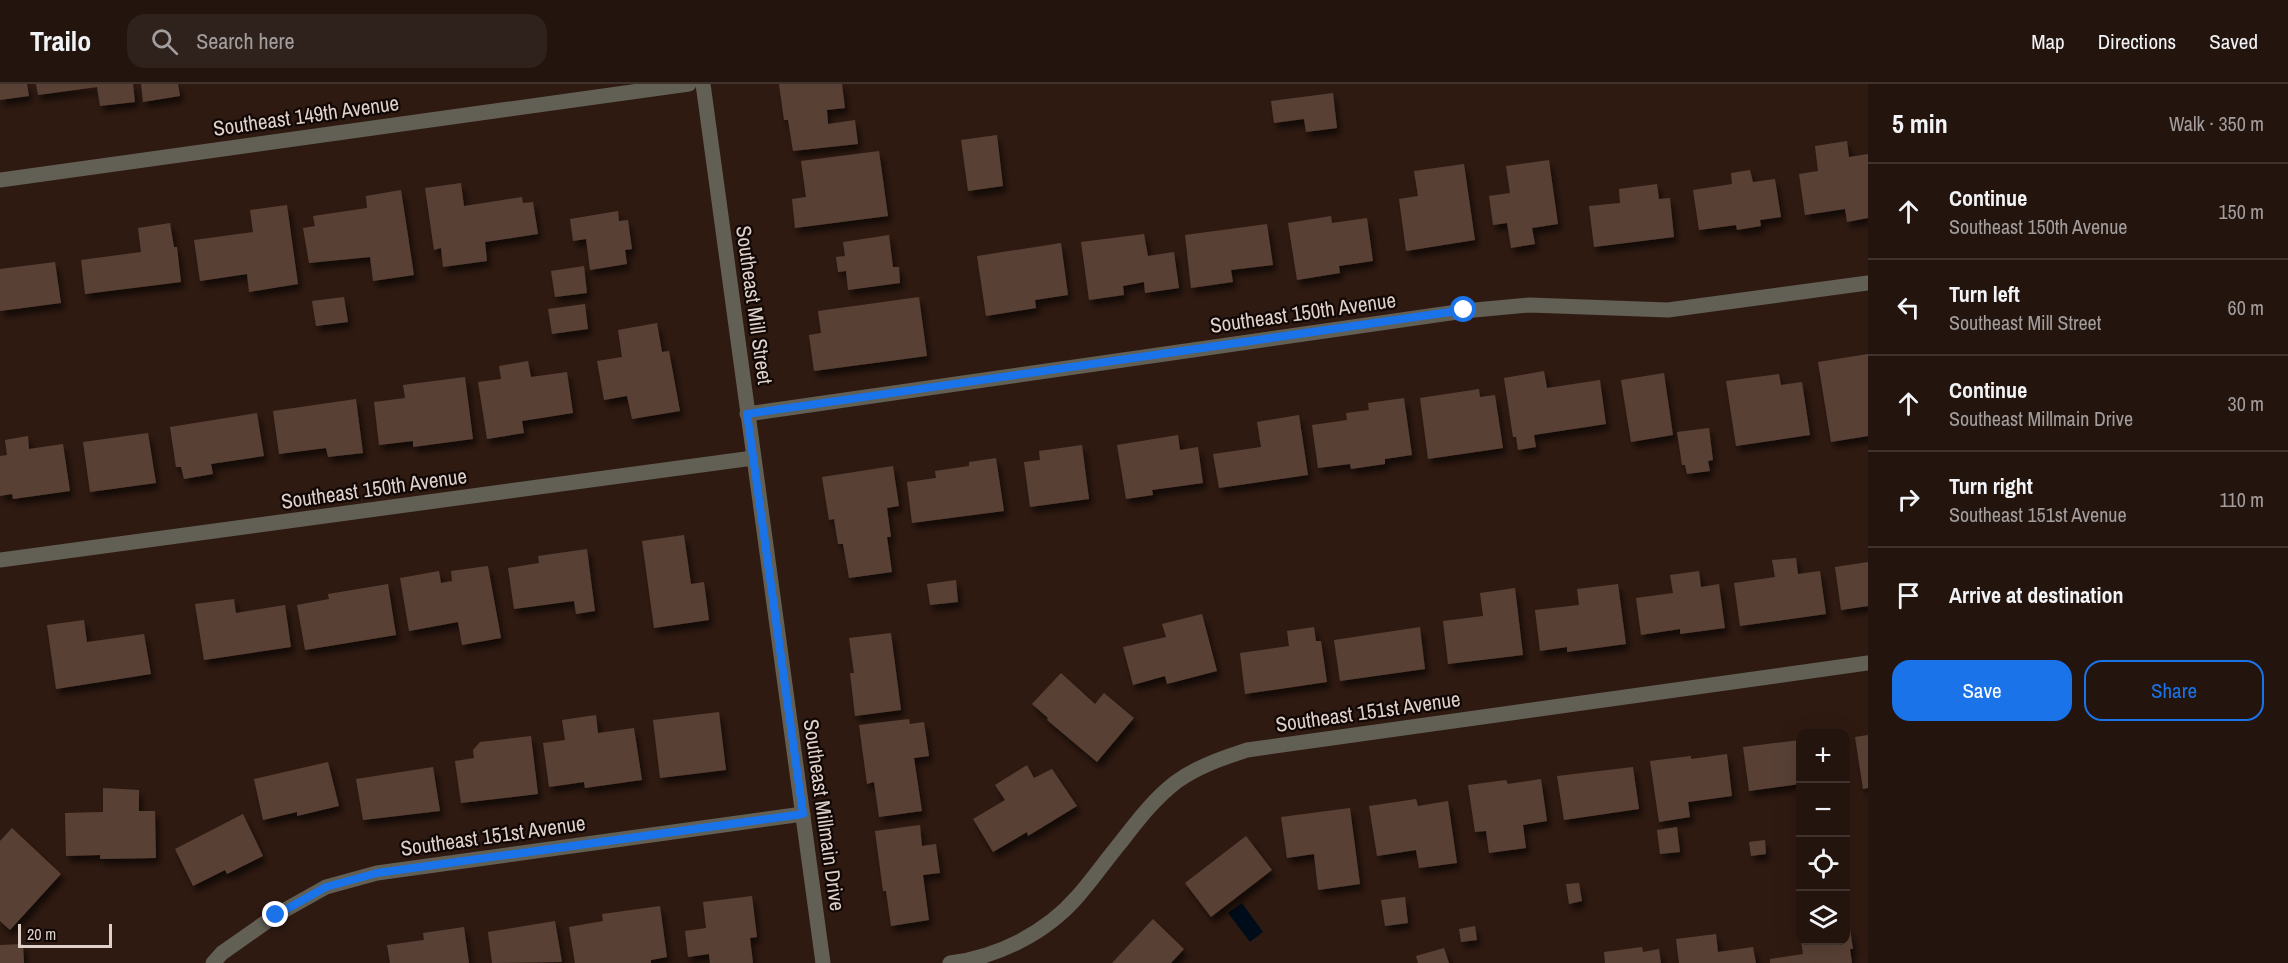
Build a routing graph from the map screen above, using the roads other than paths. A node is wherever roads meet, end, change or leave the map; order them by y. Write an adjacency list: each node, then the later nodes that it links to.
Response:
1 (689, 84): 3 (street, Southeast 149th Avenue)
2 (703, 84): 5 (street, Southeast Mill Street)
3 (0, 180)
4 (1868, 283): 5 (street, Southeast 150th Avenue)
5 (747, 414): 6 (street, Southeast Mill Street)
6 (753, 458): 7 (street, Southeast 150th Avenue); 9 (street, Southeast Mill Street)
7 (0, 560)
8 (1868, 663): 13 (street, Southeast 151st Avenue)
9 (783, 673): 10 (street, Southeast Millmain Drive)
10 (803, 814): 11 (street, Southeast 151st Avenue); 12 (street, Southeast Millmain Drive)
11 (213, 963)
12 (823, 963)
13 (950, 963)

